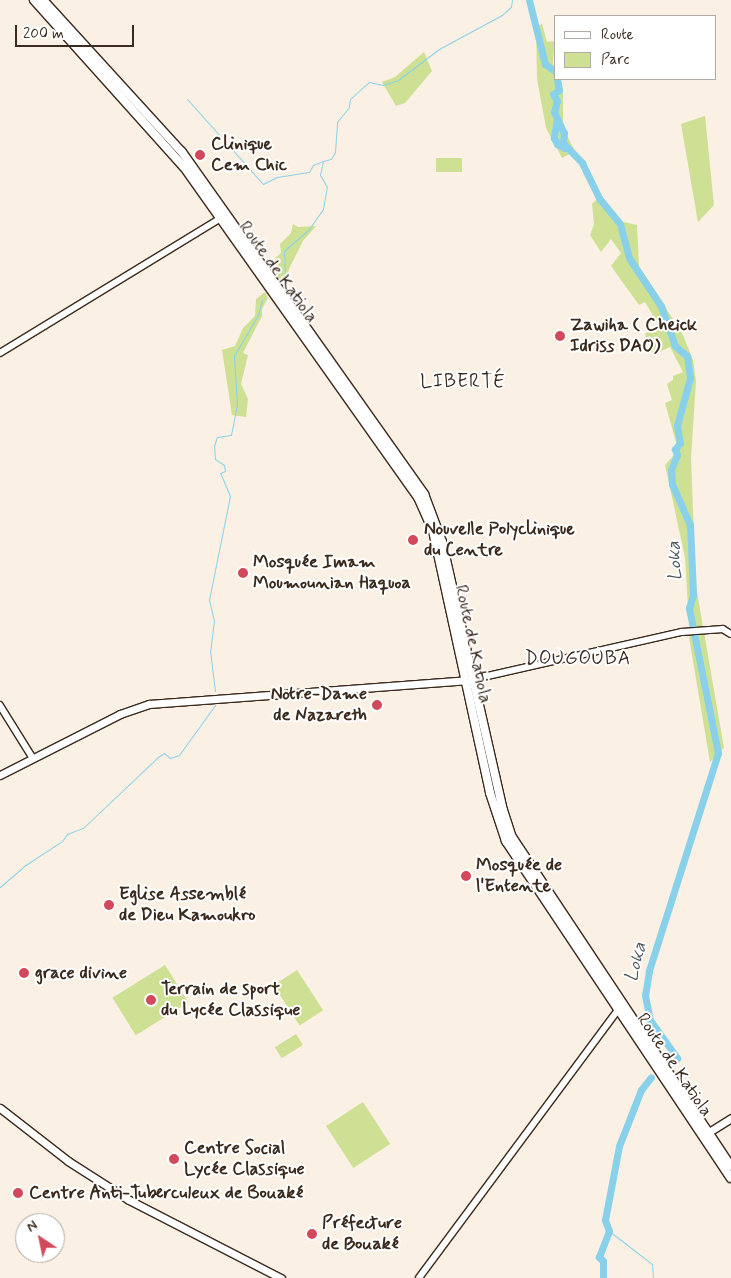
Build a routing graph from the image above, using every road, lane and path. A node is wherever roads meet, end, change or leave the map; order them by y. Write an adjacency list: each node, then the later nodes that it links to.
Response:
1 (34, 0): 3 (highway, Route de Katiola)
2 (43, 0): 3 (highway, Route de Katiola)
3 (224, 217): 4 (street); 6 (highway, Route de Katiola)
4 (0, 353)
5 (731, 634): 6 (street)
6 (469, 680): 8 (main road); 10 (highway, Route de Katiola)
7 (0, 705): 8 (street)
8 (33, 758): 9 (main road)
9 (0, 774)
10 (620, 1007): 13 (highway, Route de Katiola); 17 (street)
11 (0, 1108): 16 (main road)
12 (731, 1118): 13 (main road)
13 (705, 1134): 14 (highway, Route de Katiola); 15 (highway, Route de Katiola)
14 (731, 1166)
15 (731, 1178)
16 (281, 1278)
17 (419, 1278)

